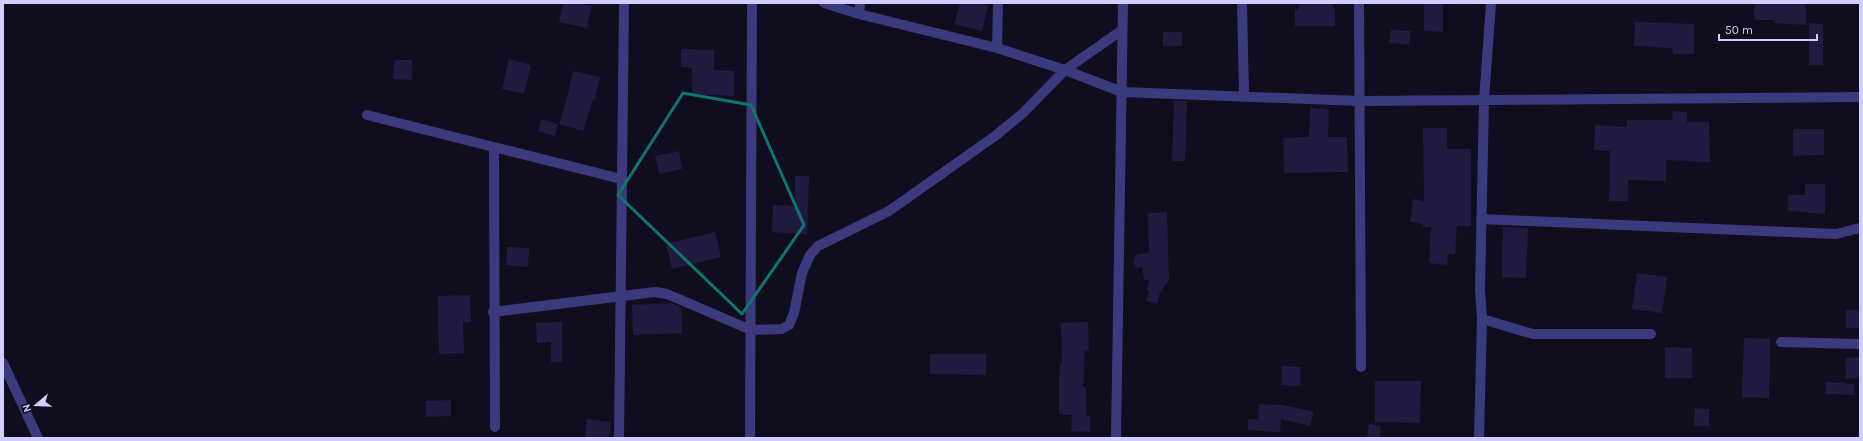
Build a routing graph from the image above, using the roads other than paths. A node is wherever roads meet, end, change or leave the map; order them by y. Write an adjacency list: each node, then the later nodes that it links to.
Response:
1 (624, 3): 21 (street)
2 (752, 3): 27 (street)
3 (824, 3): 10 (street)
4 (860, 3): 10 (street)
5 (998, 3): 12 (street)
6 (1123, 3): 11 (street)
7 (1242, 3): 15 (street)
8 (1359, 3): 18 (street)
9 (1491, 3): 17 (street)
10 (859, 14): 12 (street)
11 (1122, 30): 13 (street); 14 (street)
12 (997, 48): 13 (street)
13 (1065, 70): 14 (street); 27 (street)
14 (1122, 92): 15 (street); 37 (street)
15 (1244, 96): 18 (street)
16 (1860, 97): 17 (street)
17 (1484, 100): 18 (street); 22 (street)
18 (1360, 101): 32 (street)
19 (367, 115): 20 (street)
20 (494, 147): 21 (street); 25 (street)
21 (621, 180): 24 (street)
22 (1481, 219): 23 (street); 26 (street)
23 (1860, 228)
24 (620, 295): 25 (street); 27 (street); 35 (street)
25 (494, 312): 33 (street)
26 (1482, 319): 28 (street); 38 (street)
27 (751, 330): 36 (street)
28 (1652, 334)
29 (1781, 342): 30 (street)
30 (1860, 344)
31 (3, 363): 34 (street)
32 (1361, 367)
33 (495, 427)
34 (38, 438)
35 (618, 438)
36 (750, 438)
37 (1116, 438)
38 (1479, 438)

